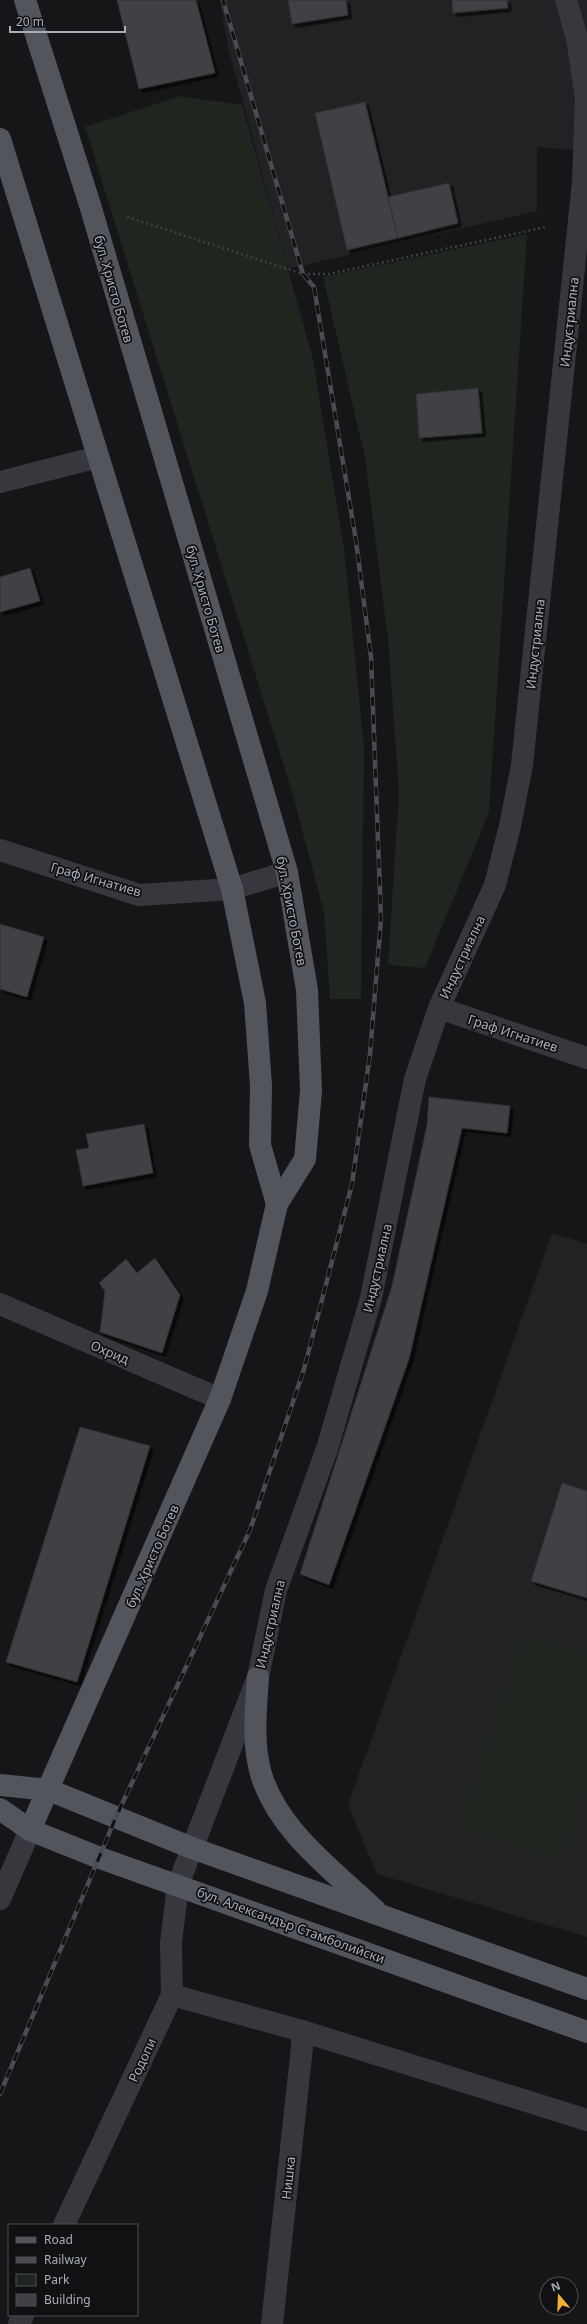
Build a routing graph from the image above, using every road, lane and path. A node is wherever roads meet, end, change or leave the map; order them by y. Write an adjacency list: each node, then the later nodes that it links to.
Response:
1 (25, 0): 5 (main road, бул. Христо Ботев)
2 (566, 0): 4 (street, Индустриална)
3 (0, 139): 7 (main road, бул. Христо Ботев)
4 (585, 182): 6 (street, Индустриална)
5 (90, 205): 6 (path); 10 (main road, бул. Христо Ботев)
6 (580, 220): 12 (street, Индустриална)
7 (98, 457): 8 (street); 11 (main road, бул. Христо Ботев)
8 (0, 482)
9 (0, 850): 11 (street, Граф Игнатиев)
10 (287, 872): 11 (street, Граф Игнатиев); 14 (main road, бул. Христо Ботев)
11 (232, 889): 14 (main road, бул. Христо Ботев)
12 (439, 1008): 13 (street, Граф Игнатиев); 17 (street, Индустриална)
13 (587, 1058)
14 (277, 1204): 16 (main road, бул. Христо Ботев)
15 (0, 1304): 16 (street, Охрид)
16 (220, 1399): 19 (main road, бул. Христо Ботев)
17 (258, 1677): 22 (street, Индустриална); 25 (main road)
18 (0, 1785): 19 (main road)
19 (49, 1790): 21 (main road, бул. Христо Ботев); 22 (main road)
20 (0, 1809): 21 (main road, бул. Александър Стамболийски)
21 (30, 1830): 23 (main road, бул. Александър Стамболийски); 24 (street, бул. Христо Ботев)
22 (192, 1848): 23 (street, Индустриална); 25 (main road)
23 (178, 1885): 27 (street, Родопи); 29 (main road, бул. Александър Стамболийски)
24 (0, 1899)
25 (381, 1917): 26 (main road)
26 (587, 1989)
27 (172, 1995): 28 (street); 31 (street, Родопи)
28 (302, 2031): 30 (street); 32 (street, Нишка)
29 (587, 2032)
30 (587, 2120)
31 (64, 2224)
32 (272, 2324)

